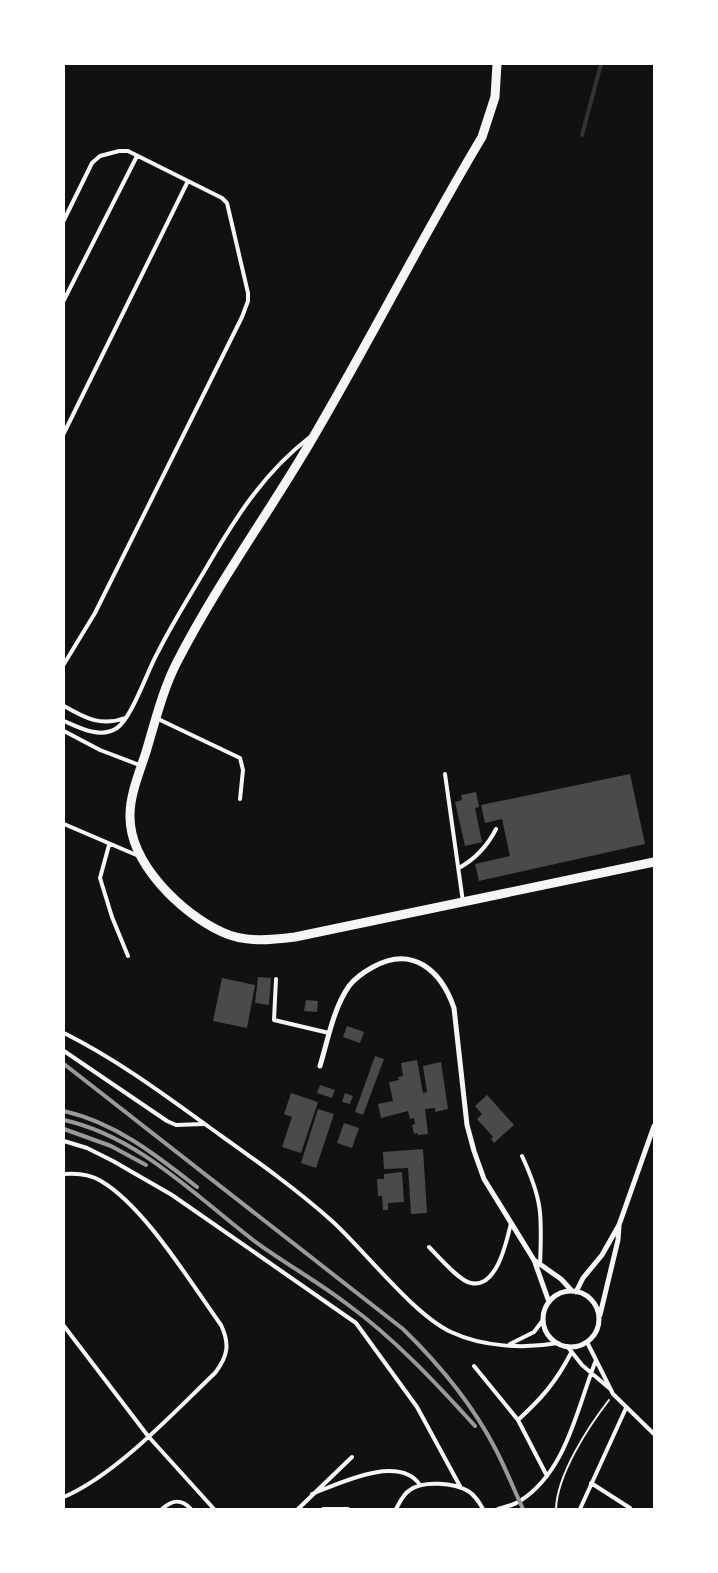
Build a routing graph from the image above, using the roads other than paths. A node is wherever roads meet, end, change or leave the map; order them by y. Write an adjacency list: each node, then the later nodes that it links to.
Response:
1 (497, 64): 7 (street)
2 (137, 156): 3 (lane); 4 (lane); 5 (lane)
3 (188, 181): 6 (lane); 8 (lane)
4 (64, 220)
5 (64, 300)
6 (64, 433)
7 (314, 434): 10 (lane); 11 (street)
8 (64, 664)
9 (64, 706): 10 (lane)
10 (128, 717): 12 (lane)
11 (156, 718): 14 (street); 16 (lane)
12 (64, 721)
13 (64, 731): 14 (lane)
14 (142, 766): 20 (street)
15 (445, 774): 22 (lane)
16 (240, 800)
17 (64, 824): 19 (lane)
18 (496, 829): 22 (lane)
19 (109, 845): 20 (lane); 24 (lane)
20 (143, 858): 23 (street)
21 (654, 862): 23 (street)
22 (458, 868): 23 (lane)
23 (463, 902)
24 (128, 956)
25 (276, 980): 27 (lane)
26 (64, 1033): 30 (lane)
27 (330, 1033): 29 (street); 37 (street)
28 (64, 1051): 30 (lane)
29 (320, 1066)
30 (204, 1124): 48 (lane)
31 (654, 1126): 33 (street)
32 (64, 1141): 64 (lane)
33 (647, 1144): 34 (lane); 38 (street)
34 (654, 1147)
35 (522, 1156): 41 (lane)
36 (64, 1174): 59 (lane)
37 (511, 1223): 39 (lane); 40 (street)
38 (619, 1226): 42 (street); 44 (street)
39 (429, 1247)
40 (534, 1260): 41 (street); 43 (street)
41 (540, 1265): 42 (street)
42 (574, 1291): 43 (street); 44 (street)
43 (549, 1302): 45 (street)
44 (600, 1317): 47 (street)
45 (543, 1320): 48 (lane); 49 (street)
46 (64, 1326): 59 (lane)
47 (587, 1342): 50 (street); 52 (lane)
48 (510, 1344): 49 (lane)
49 (558, 1344): 50 (street)
50 (567, 1346): 51 (lane)
51 (571, 1353): 54 (lane); 57 (lane)
52 (596, 1360): 54 (lane); 55 (lane)
53 (474, 1366): 57 (lane)
54 (591, 1374): 55 (lane); 61 (lane)
55 (611, 1390): 56 (lane)
56 (626, 1408): 58 (lane); 62 (lane)
57 (518, 1420): 61 (lane)
58 (654, 1434)
59 (148, 1436): 66 (lane); 70 (lane)
60 (352, 1457): 65 (lane)
61 (547, 1476): 76 (lane)
62 (592, 1483): 67 (lane); 77 (lane)
63 (420, 1485): 64 (lane); 65 (lane); 74 (lane)
64 (462, 1488): 75 (lane)
65 (312, 1494): 71 (lane)
66 (64, 1497)
67 (630, 1508)
68 (162, 1509): 69 (lane)
69 (191, 1509)
70 (214, 1509)
71 (298, 1509)
72 (323, 1509): 73 (lane)
73 (348, 1509)
74 (396, 1509)
75 (483, 1509)
76 (498, 1509)
77 (580, 1509)

